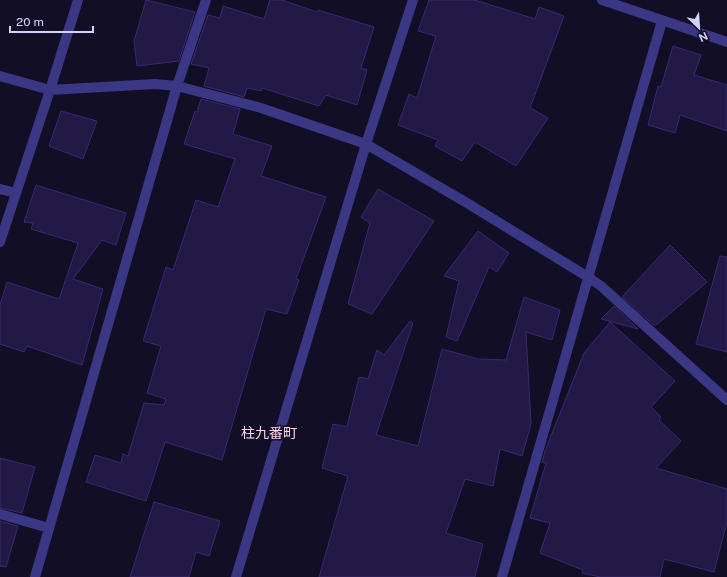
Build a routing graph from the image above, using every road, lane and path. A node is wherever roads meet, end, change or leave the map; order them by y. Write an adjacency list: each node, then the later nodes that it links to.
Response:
1 (78, 0): 9 (street)
2 (206, 0): 8 (street)
3 (413, 0): 10 (street)
4 (602, 0): 5 (street)
5 (662, 21): 6 (street); 14 (street)
6 (727, 42)
7 (0, 76): 9 (street)
8 (177, 86): 9 (street); 10 (street); 17 (street)
9 (50, 90): 12 (street)
10 (366, 144): 14 (street); 19 (street)
11 (0, 189): 12 (street)
12 (16, 193): 13 (street)
13 (0, 242)
14 (588, 277): 15 (street); 20 (street)
15 (727, 400)
16 (0, 514): 17 (street)
17 (49, 528): 18 (street)
18 (35, 577)
19 (236, 577)
20 (502, 577)

